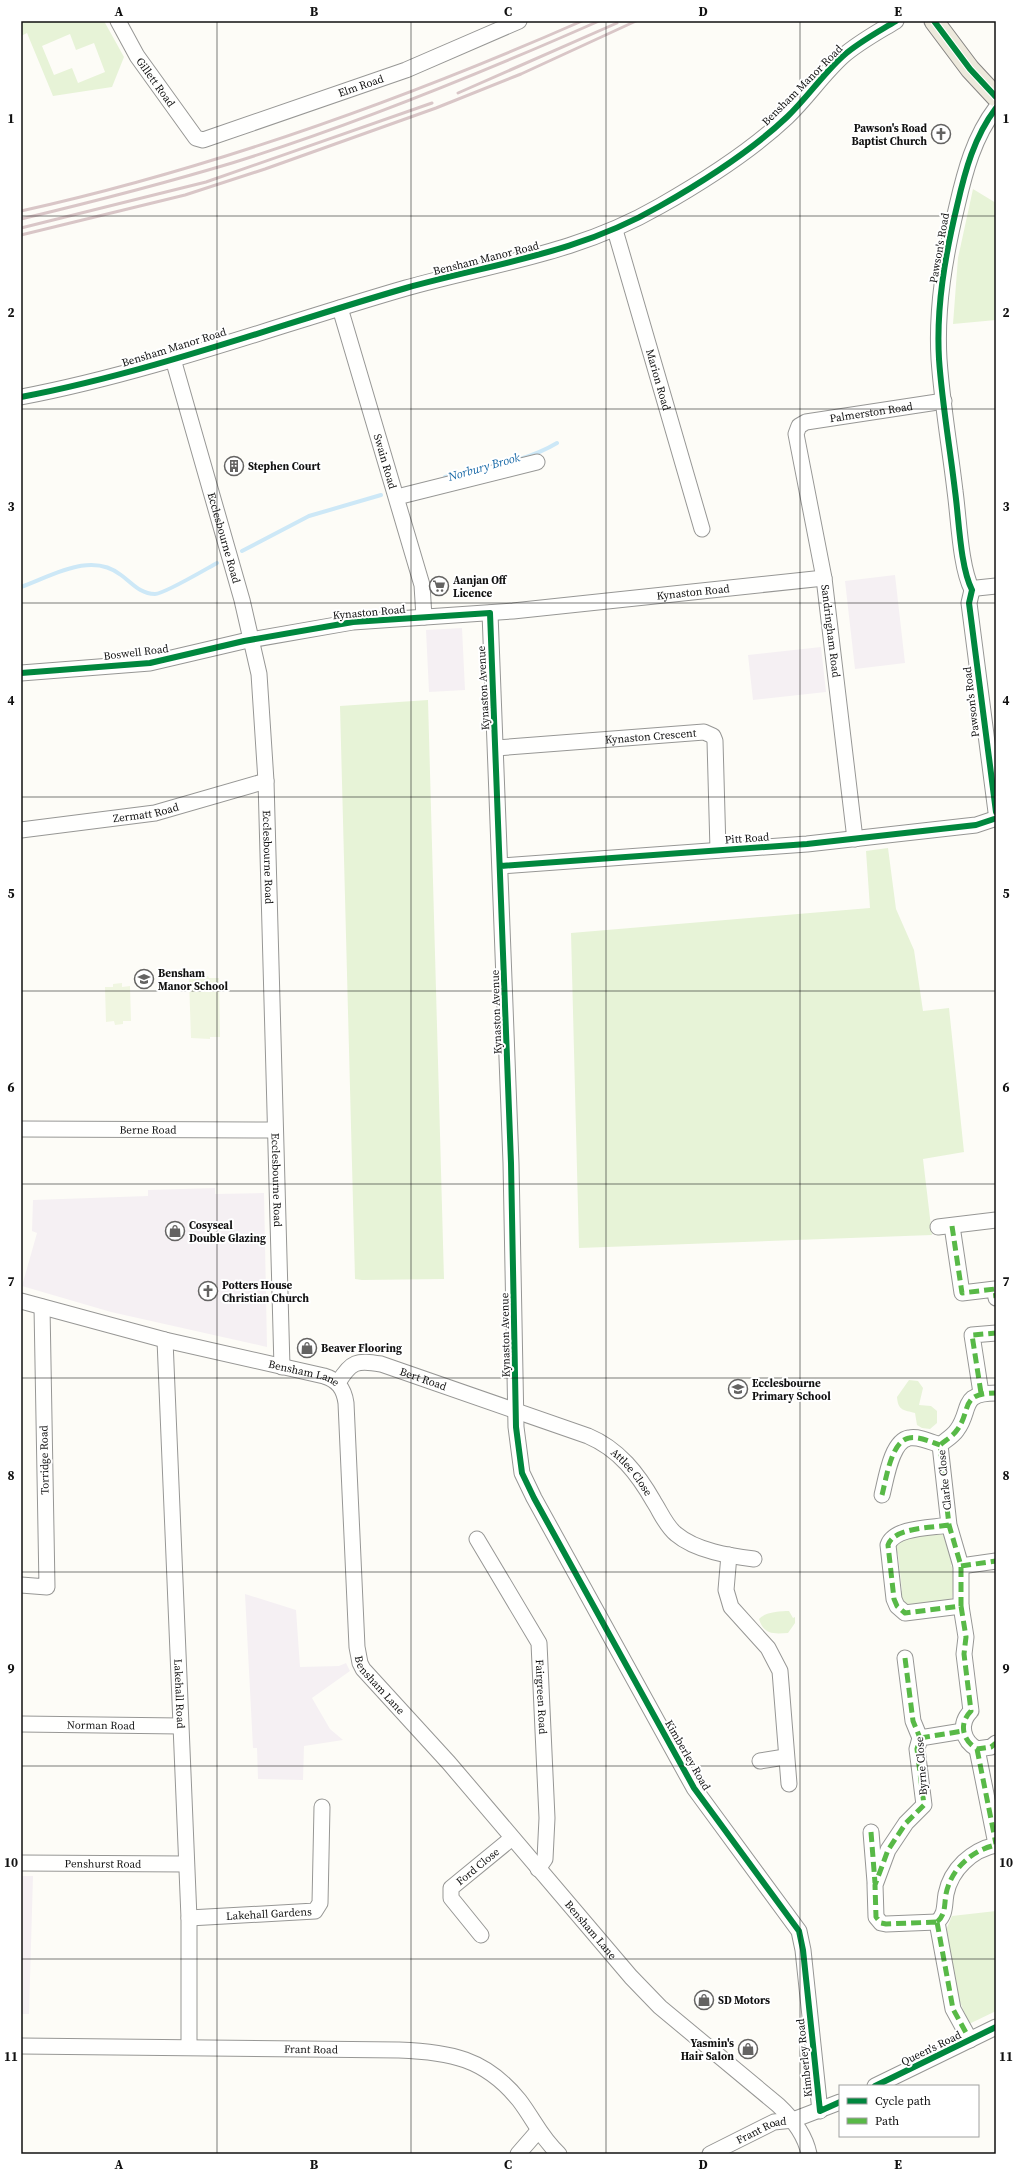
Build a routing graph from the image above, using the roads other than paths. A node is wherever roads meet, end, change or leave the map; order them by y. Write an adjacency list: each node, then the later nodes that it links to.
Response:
1 (118, 21): 7 (street, Gillett Road)
2 (519, 21): 7 (street, Elm Road)
3 (896, 21): 8 (street, Bensham Manor Road)
4 (934, 21): 5 (main road)
5 (996, 97)
6 (996, 108): 12 (street, Pawson's Road)
7 (199, 140)
8 (615, 230): 9 (street, Bensham Manor Road); 16 (street, Marion Road)
9 (340, 308): 10 (street, Bensham Manor Road); 15 (street, Swain Road)
10 (173, 358): 11 (street, Bensham Manor Road); 22 (street, Ecclesbourne Road)
11 (21, 397)
12 (944, 401): 13 (street, Palmerston Road); 19 (street, Pawson's Road)
13 (799, 426): 17 (street, Sandringham Road)
14 (537, 462): 15 (street)
15 (397, 497): 21 (street, Swain Road)
16 (702, 529)
17 (824, 578): 20 (street, Kynaston Road); 28 (street, Sandringham Road)
18 (996, 586): 19 (street)
19 (972, 590): 26 (street, Pawson's Road)
20 (490, 613): 21 (street, Kynaston Road); 24 (street, Kynaston Avenue)
21 (424, 617): 22 (street, Kynaston Road)
22 (252, 641): 23 (street, Boswell Road); 25 (street, Ecclesbourne Road)
23 (21, 672)
24 (496, 748): 29 (street, Kynaston Crescent); 30 (street, Kynaston Avenue)
25 (266, 781): 27 (street, Zermatt Road); 32 (street, Ecclesbourne Road)
26 (995, 819): 28 (street, Pitt Road)
27 (21, 830)
28 (855, 839): 29 (street, Pitt Road)
29 (718, 850): 30 (street, Pitt Road)
30 (501, 866): 43 (street, Kynaston Avenue)
31 (21, 1129): 32 (street, Berne Road)
32 (275, 1130): 39 (street, Ecclesbourne Road)
33 (996, 1220): 34 (street)
34 (996, 1298)
35 (21, 1301): 36 (street, Bensham Lane)
36 (42, 1307): 38 (street, Bensham Lane); 52 (street, Torridge Road)
37 (996, 1333): 41 (street)
38 (165, 1340): 39 (street, Bensham Lane); 56 (street, Lakehall Road)
39 (282, 1367): 40 (street, Bensham Lane)
40 (338, 1383): 43 (street, Bert Road); 66 (street, Bensham Lane)
41 (980, 1393): 42 (street); 44 (street, Clarke Close)
42 (996, 1394)
43 (516, 1410): 48 (street, Attlee Close); 81 (street, Kimberley Road)
44 (940, 1445): 45 (street); 46 (street, Clarke Close)
45 (882, 1495)
46 (949, 1526): 51 (street); 53 (street)
47 (477, 1539): 70 (street, Fairgreen Road)
48 (729, 1555): 49 (street, Attlee Close); 61 (street)
49 (754, 1559)
50 (996, 1561): 51 (street)
51 (961, 1566): 53 (street)
52 (21, 1585)
53 (961, 1606): 57 (street)
54 (905, 1658): 58 (street, Byrne Close)
55 (21, 1724): 56 (street, Norman Road)
56 (180, 1726): 69 (street, Lakehall Road)
57 (963, 1731): 58 (street); 60 (street)
58 (920, 1738): 71 (street, Byrne Close)
59 (996, 1743): 60 (street)
60 (977, 1749): 67 (street)
61 (785, 1757): 62 (street); 63 (street)
62 (760, 1761)
63 (788, 1784)
64 (322, 1807): 72 (street, Lakehall Gardens)
65 (871, 1832): 71 (street)
66 (512, 1838): 70 (street, Bensham Lane); 74 (street, Ford Close)
67 (996, 1844): 73 (street)
68 (21, 1862): 69 (street, Penshurst Road)
69 (186, 1864): 72 (street, Lakehall Road)
70 (538, 1869): 82 (street, Bensham Lane)
71 (875, 1885): 73 (street, Byrne Close)
72 (189, 1918): 78 (street, Lakehall Road)
73 (937, 1922): 76 (street)
74 (481, 1935)
75 (996, 2027): 76 (street, Queen's Road)
76 (970, 2040): 79 (street, Queen's Road)
77 (21, 2046): 78 (street, Frant Road)
78 (189, 2047): 83 (street, Frant Road)
79 (877, 2085)
80 (839, 2102): 81 (street)
81 (820, 2111): 82 (street)
82 (793, 2120): 86 (street, Frant Road); 87 (street, Bensham Lane)
83 (538, 2131): 84 (street); 85 (street, Frant Road)
84 (518, 2154)
85 (559, 2154)
86 (710, 2154)
87 (809, 2154)

